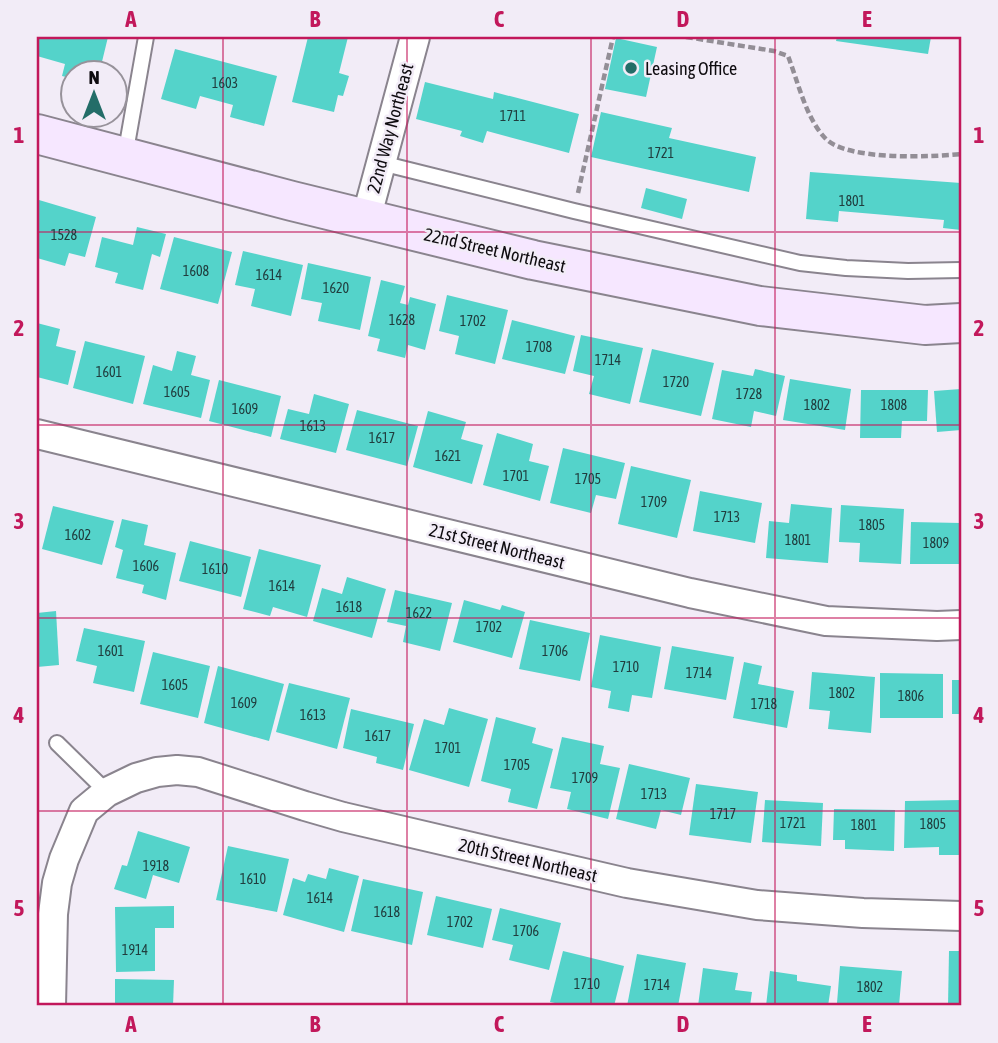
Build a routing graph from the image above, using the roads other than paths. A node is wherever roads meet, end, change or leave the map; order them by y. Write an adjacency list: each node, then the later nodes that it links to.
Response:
1 (146, 37): 4 (lane)
2 (415, 37): 5 (street, 22nd Way Northeast)
3 (37, 134): 4 (street, 22nd Street Northeast)
4 (125, 157): 6 (street, 22nd Street Northeast)
5 (381, 163): 6 (street, 22nd Way Northeast); 7 (lane)
6 (366, 219): 8 (street, 22nd Street Northeast)
7 (961, 270)
8 (961, 323)
9 (37, 434): 10 (street, 21st Street Northeast)
10 (961, 625)
11 (57, 743): 12 (lane)
12 (107, 792): 13 (street, 20th Street Northeast); 14 (street, 20th Street Northeast)
13 (961, 916)
14 (51, 1006)

